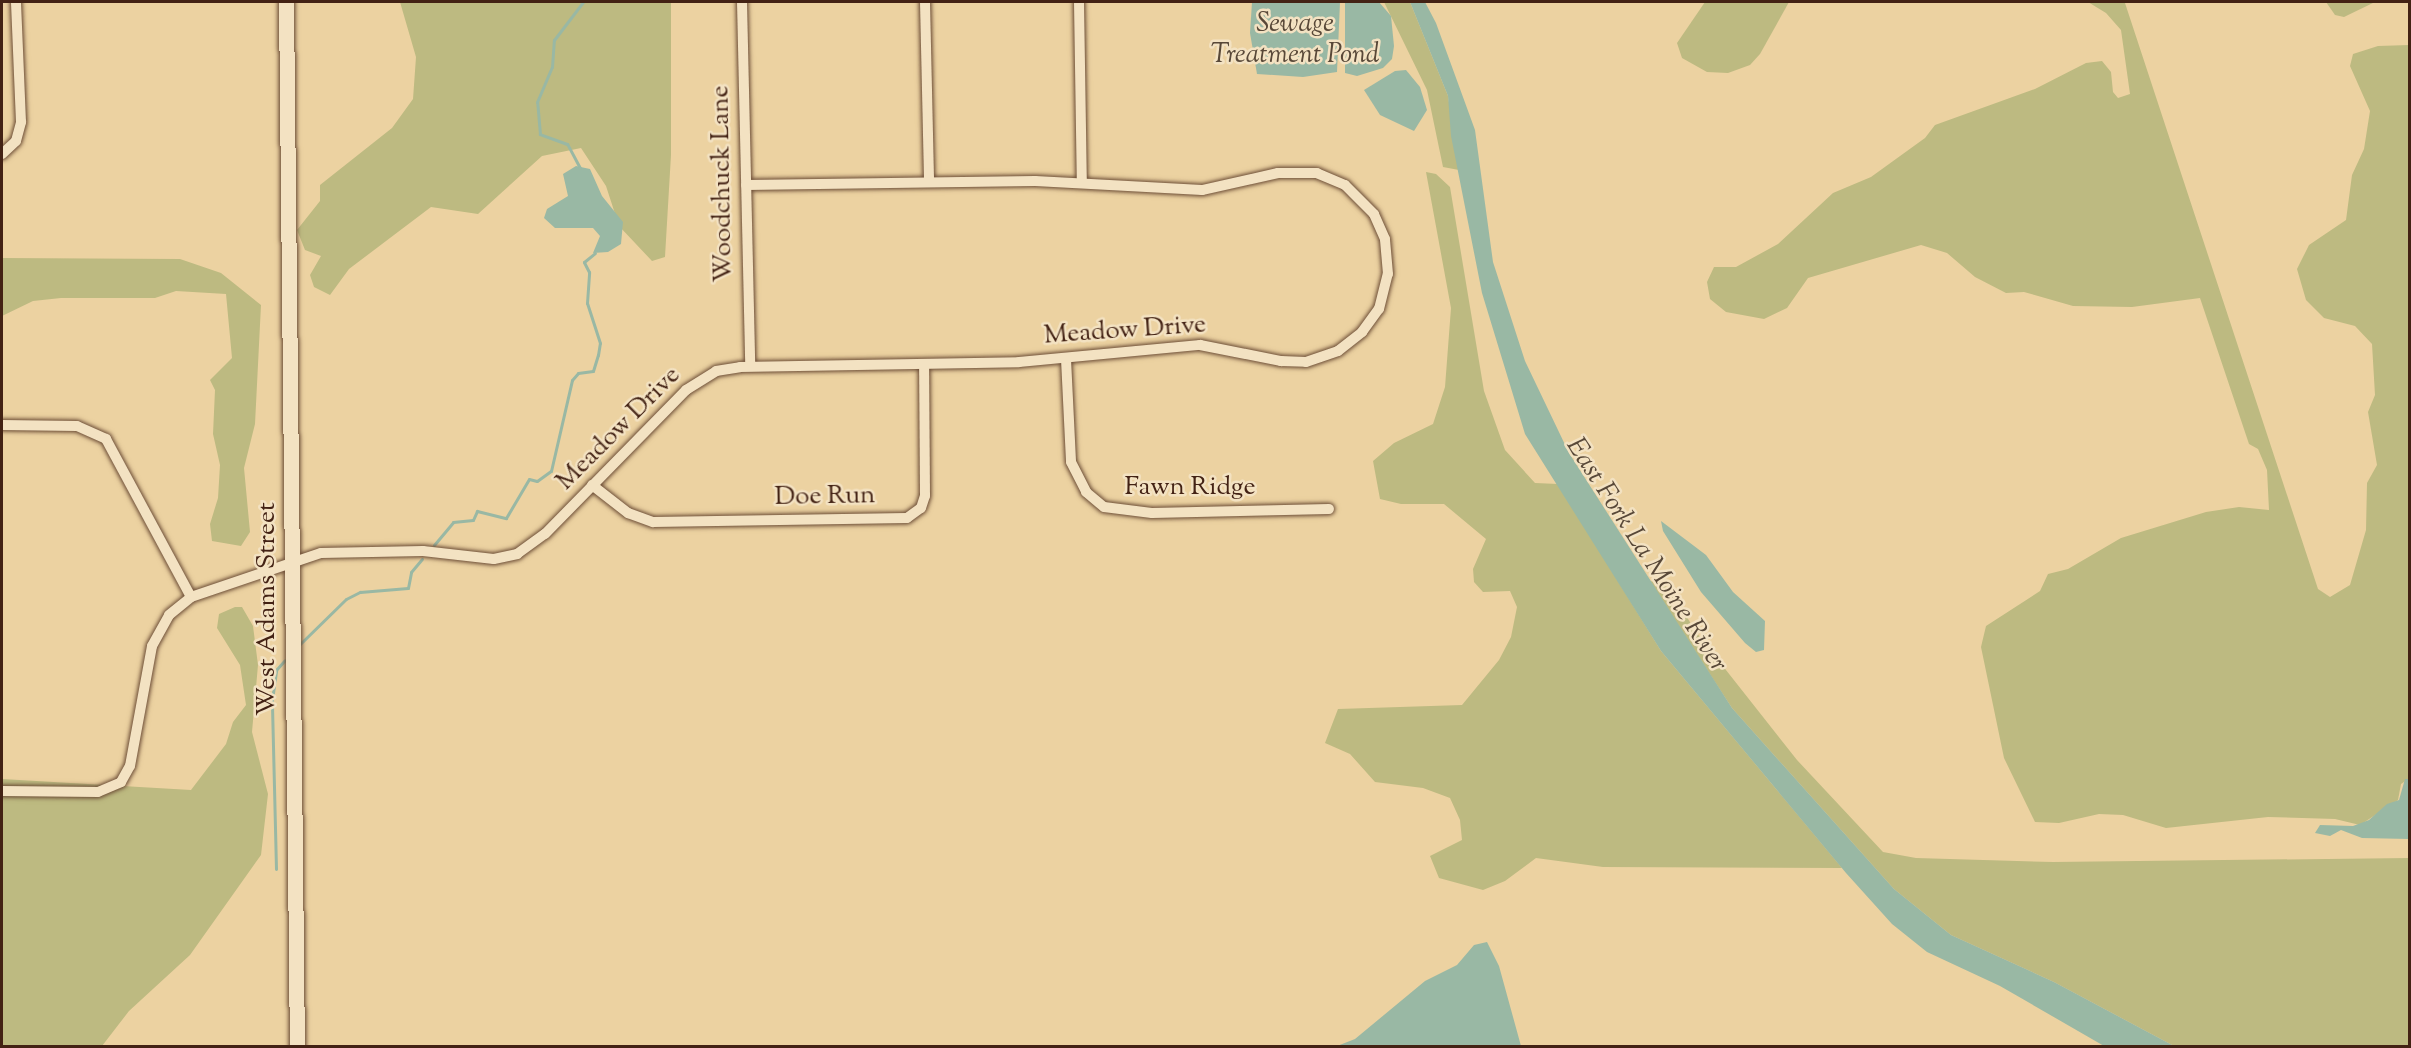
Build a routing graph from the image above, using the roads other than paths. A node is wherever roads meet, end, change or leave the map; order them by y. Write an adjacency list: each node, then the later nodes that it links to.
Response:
1 (16, 2): 6 (street)
2 (286, 2): 16 (street, West Adams Street)
3 (742, 2): 9 (street, Woodchuck Lane)
4 (925, 2): 7 (street)
5 (1079, 2): 8 (street)
6 (2, 154)
7 (929, 182): 8 (street, Meadow Drive); 9 (street, Meadow Drive)
8 (1082, 183): 10 (street, Meadow Drive)
9 (746, 185): 12 (street, Woodchuck Lane)
10 (1066, 359): 11 (street, Meadow Drive); 15 (street, Fawn Ridge)
11 (924, 364): 12 (street, Meadow Drive); 14 (street, Doe Run)
12 (750, 366): 14 (street, Meadow Drive)
13 (2, 425): 17 (street)
14 (592, 485): 16 (street, Meadow Drive)
15 (1329, 509)
16 (292, 564): 17 (street, Meadow Drive); 19 (street, West Adams Street)
17 (191, 597): 18 (street)
18 (2, 790)
19 (297, 1047)

